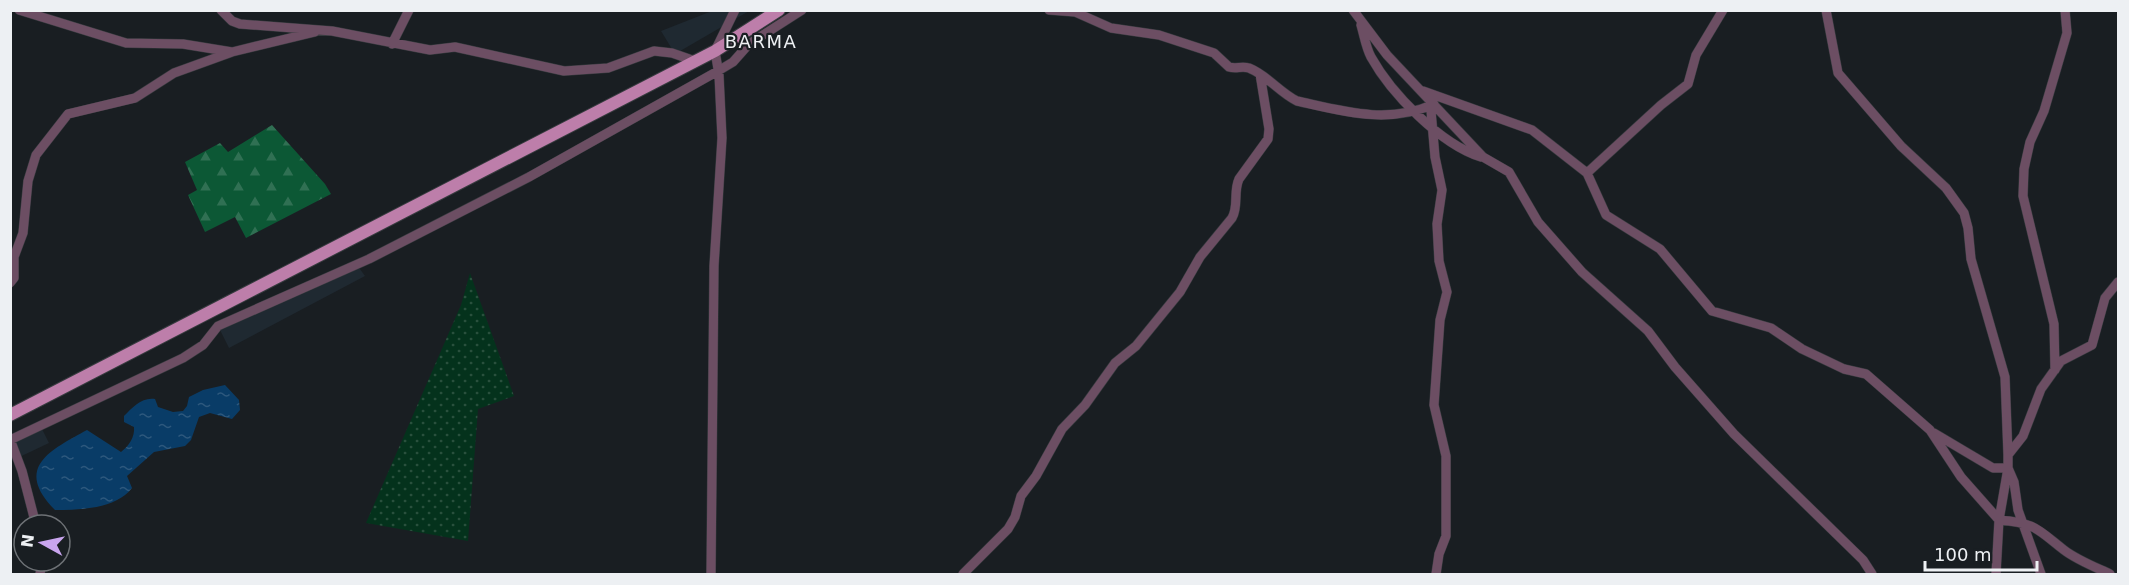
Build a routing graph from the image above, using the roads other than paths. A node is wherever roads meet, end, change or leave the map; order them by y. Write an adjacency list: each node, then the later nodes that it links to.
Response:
1 (19, 10): 15 (street)
2 (221, 10): 12 (street)
3 (409, 10): 13 (street)
4 (735, 10): 14 (street)
5 (779, 10): 14 (main road)
6 (801, 10): 17 (street)
7 (1049, 10): 18 (street)
8 (1723, 10): 24 (street)
9 (1826, 10): 31 (street)
10 (2065, 10): 27 (street)
11 (1356, 14): 19 (street); 21 (street)
12 (321, 30): 13 (street); 15 (street)
13 (392, 44): 16 (street)
14 (714, 51): 16 (main road); 17 (street)
15 (232, 52): 26 (street)
16 (695, 61): 28 (main road)
17 (718, 71): 30 (street); 36 (street)
18 (1260, 74): 21 (street); 37 (street)
19 (1429, 100): 20 (street); 20 (street); 21 (street); 22 (street); 23 (street)
20 (1447, 100): 24 (street)
21 (1414, 110): 22 (street)
22 (1432, 127): 23 (street); 38 (street)
23 (1483, 158): 39 (street)
24 (1587, 173): 29 (street)
25 (2118, 282): 27 (street)
26 (10, 283)
27 (2055, 370): 31 (street)
28 (10, 415)
29 (1930, 430): 32 (street); 34 (street)
30 (11, 440): 33 (street)
31 (2008, 454): 32 (street)
32 (2008, 468): 34 (street); 35 (street)
33 (33, 513)
34 (1999, 520): 35 (street); 40 (street)
35 (2022, 522): 41 (street); 42 (street)
36 (711, 574)
37 (963, 574)
38 (1436, 574)
39 (1872, 574)
40 (1996, 574)
41 (2041, 574)
42 (2110, 574)

